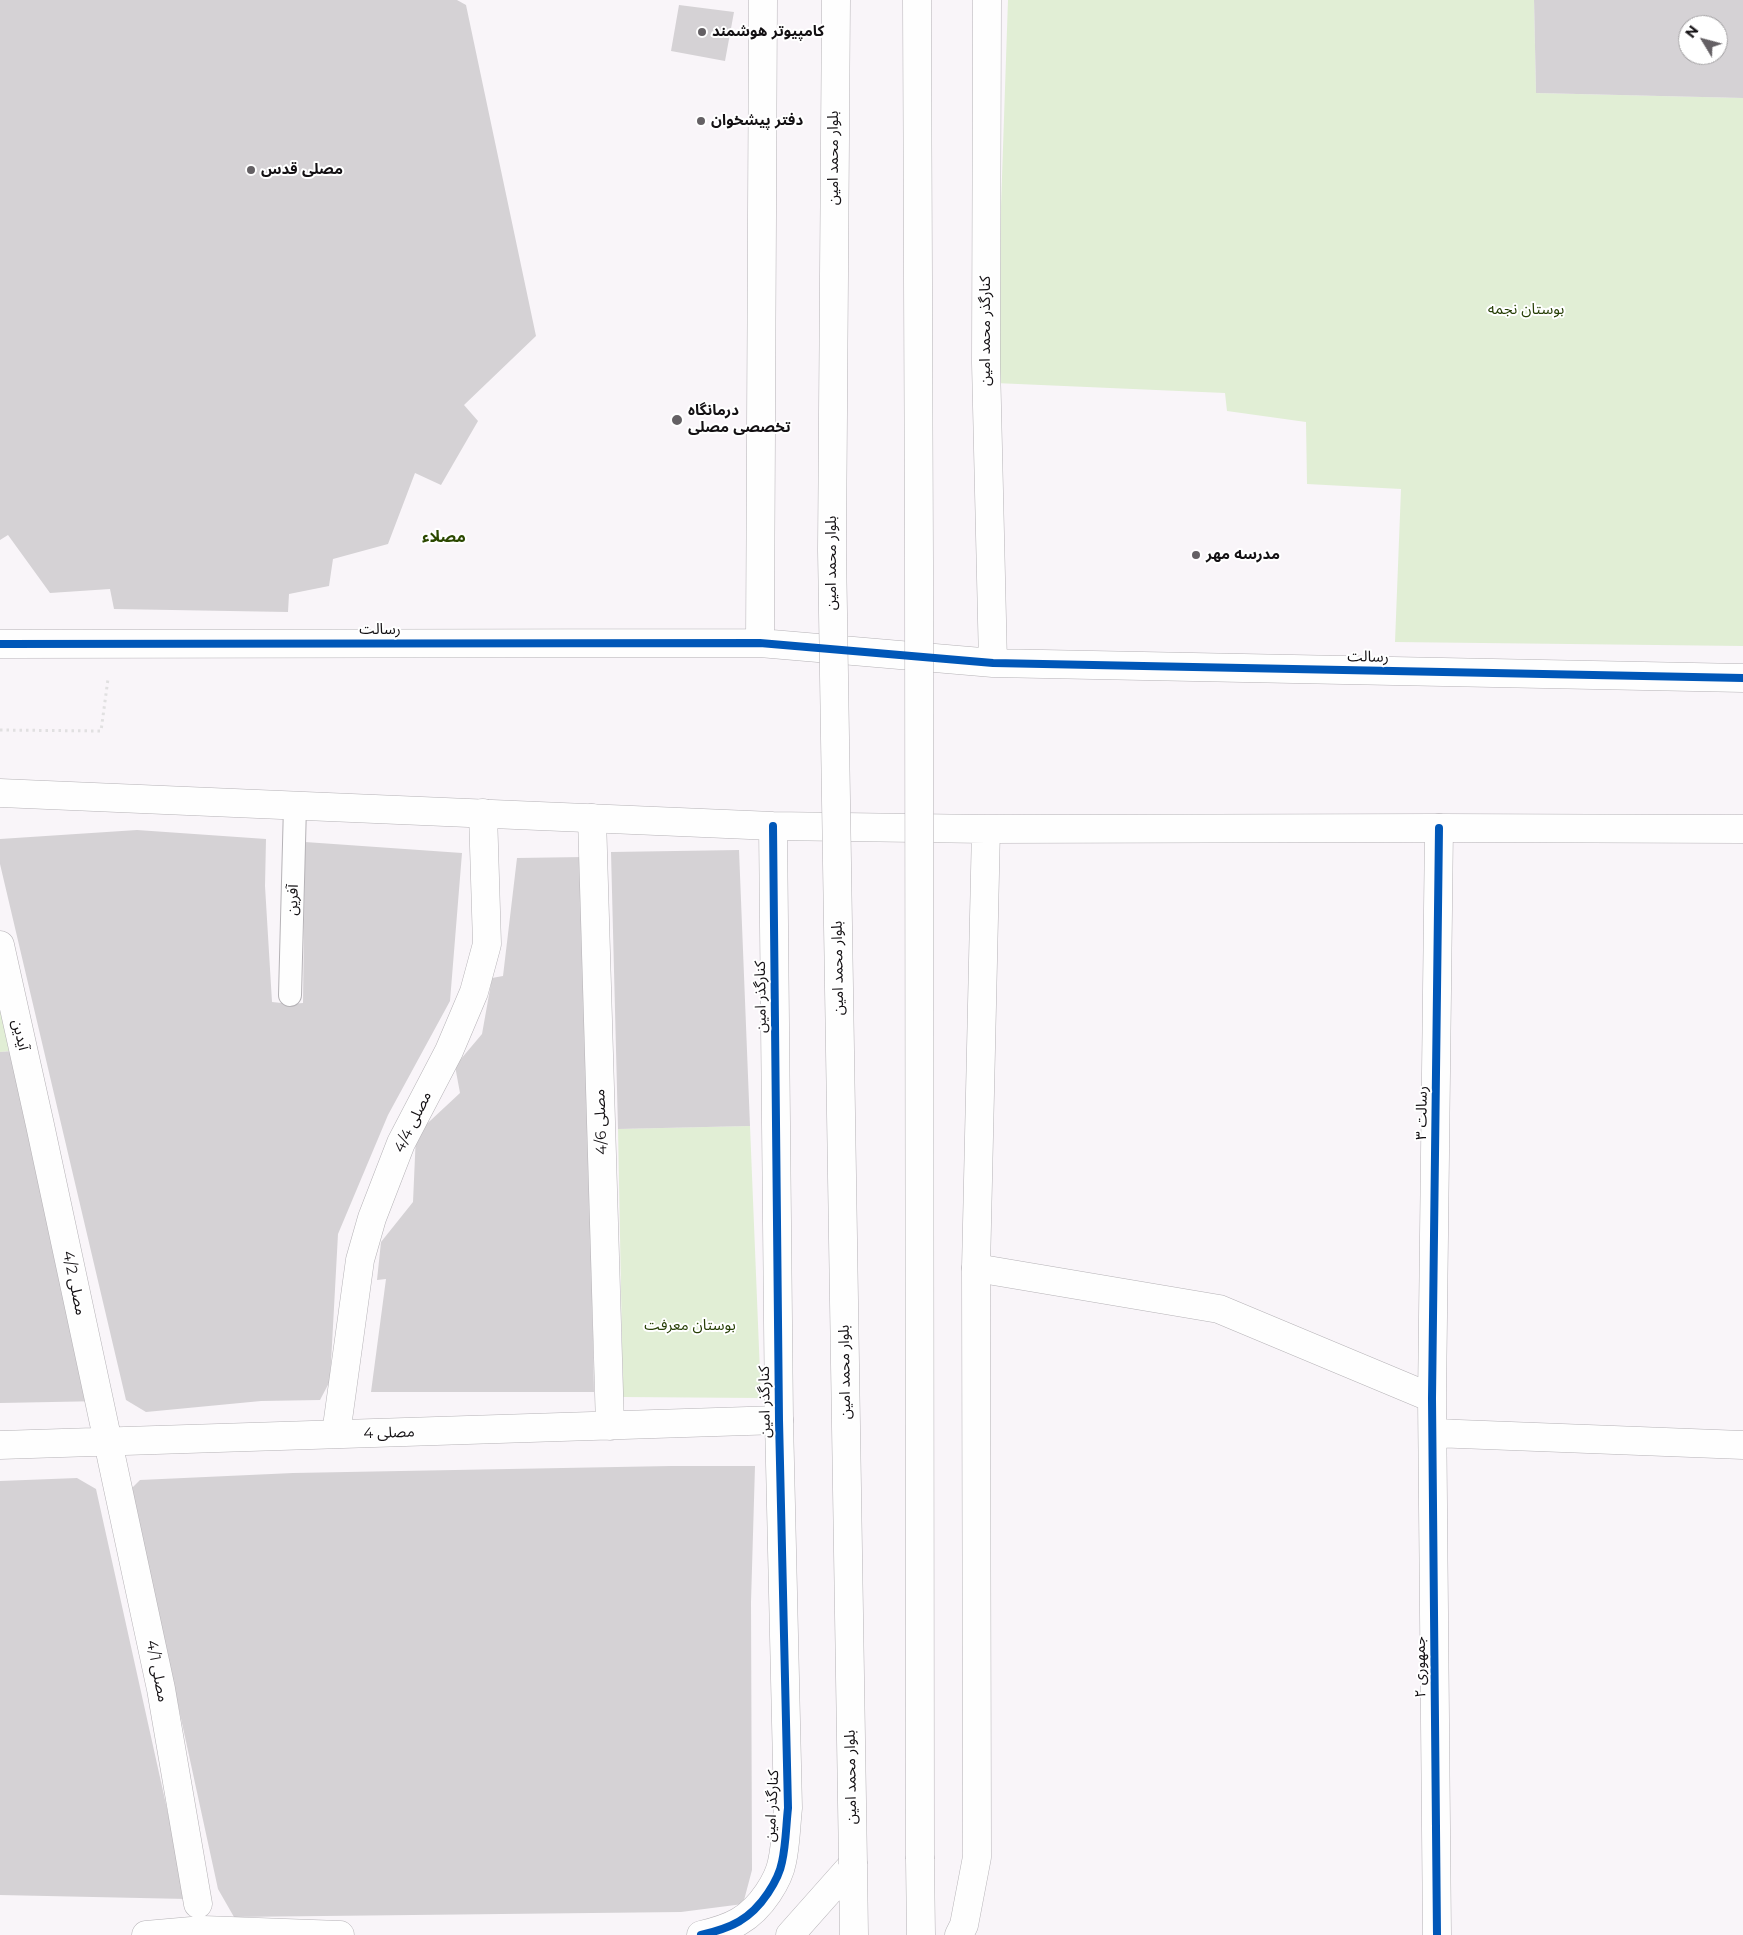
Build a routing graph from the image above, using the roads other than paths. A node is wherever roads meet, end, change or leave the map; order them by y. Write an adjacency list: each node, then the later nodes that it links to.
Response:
1 (763, 0): 5 (street)
2 (836, 0): 29 (street, بلوار محمد امین, bridge)
3 (917, 0): 36 (street, bridge)
4 (987, 0): 7 (street, کنارگذر محمد امین)
5 (760, 643): 6 (street, رسالت); 7 (street, رسالت)
6 (0, 644)
7 (993, 663): 8 (street, رسالت)
8 (1743, 678)
9 (0, 792): 10 (street)
10 (295, 806): 11 (street); 18 (lane, آفرین)
11 (483, 813): 12 (street); 25 (street, مصلی 4/4)
12 (592, 818): 13 (street); 23 (street, مصلی 4/6)
13 (773, 826): 16 (street); 22 (street, کنارگذر امین)
14 (1438, 828): 15 (street); 16 (street); 21 (street, رسالت ۳)
15 (1743, 829)
16 (986, 830): 20 (street)
17 (0, 945): 19 (street, آیدین)
18 (290, 995)
19 (40, 1125): 26 (street, مصلی 4/2)
20 (976, 1268): 21 (street); 37 (street)
21 (1432, 1398): 24 (street, جمهوری ۲)
22 (778, 1420): 23 (street, مصلی 4); 33 (street, کنارگذر امین)
23 (610, 1426): 25 (street, مصلی 4)
24 (1433, 1433): 28 (street); 38 (street, جمهوری ۲)
25 (336, 1434): 26 (street, مصلی 4)
26 (108, 1441): 27 (street, مصلی 4); 30 (street, مصلی 4/1)
27 (0, 1445)
28 (1743, 1445)
29 (853, 1864): 34 (street); 35 (street, بلوار محمد امین)
30 (198, 1904)
31 (146, 1935): 32 (street)
32 (340, 1935)
33 (701, 1935)
34 (790, 1935)
35 (854, 1935)
36 (921, 1935)
37 (959, 1935)
38 (1437, 1935)

